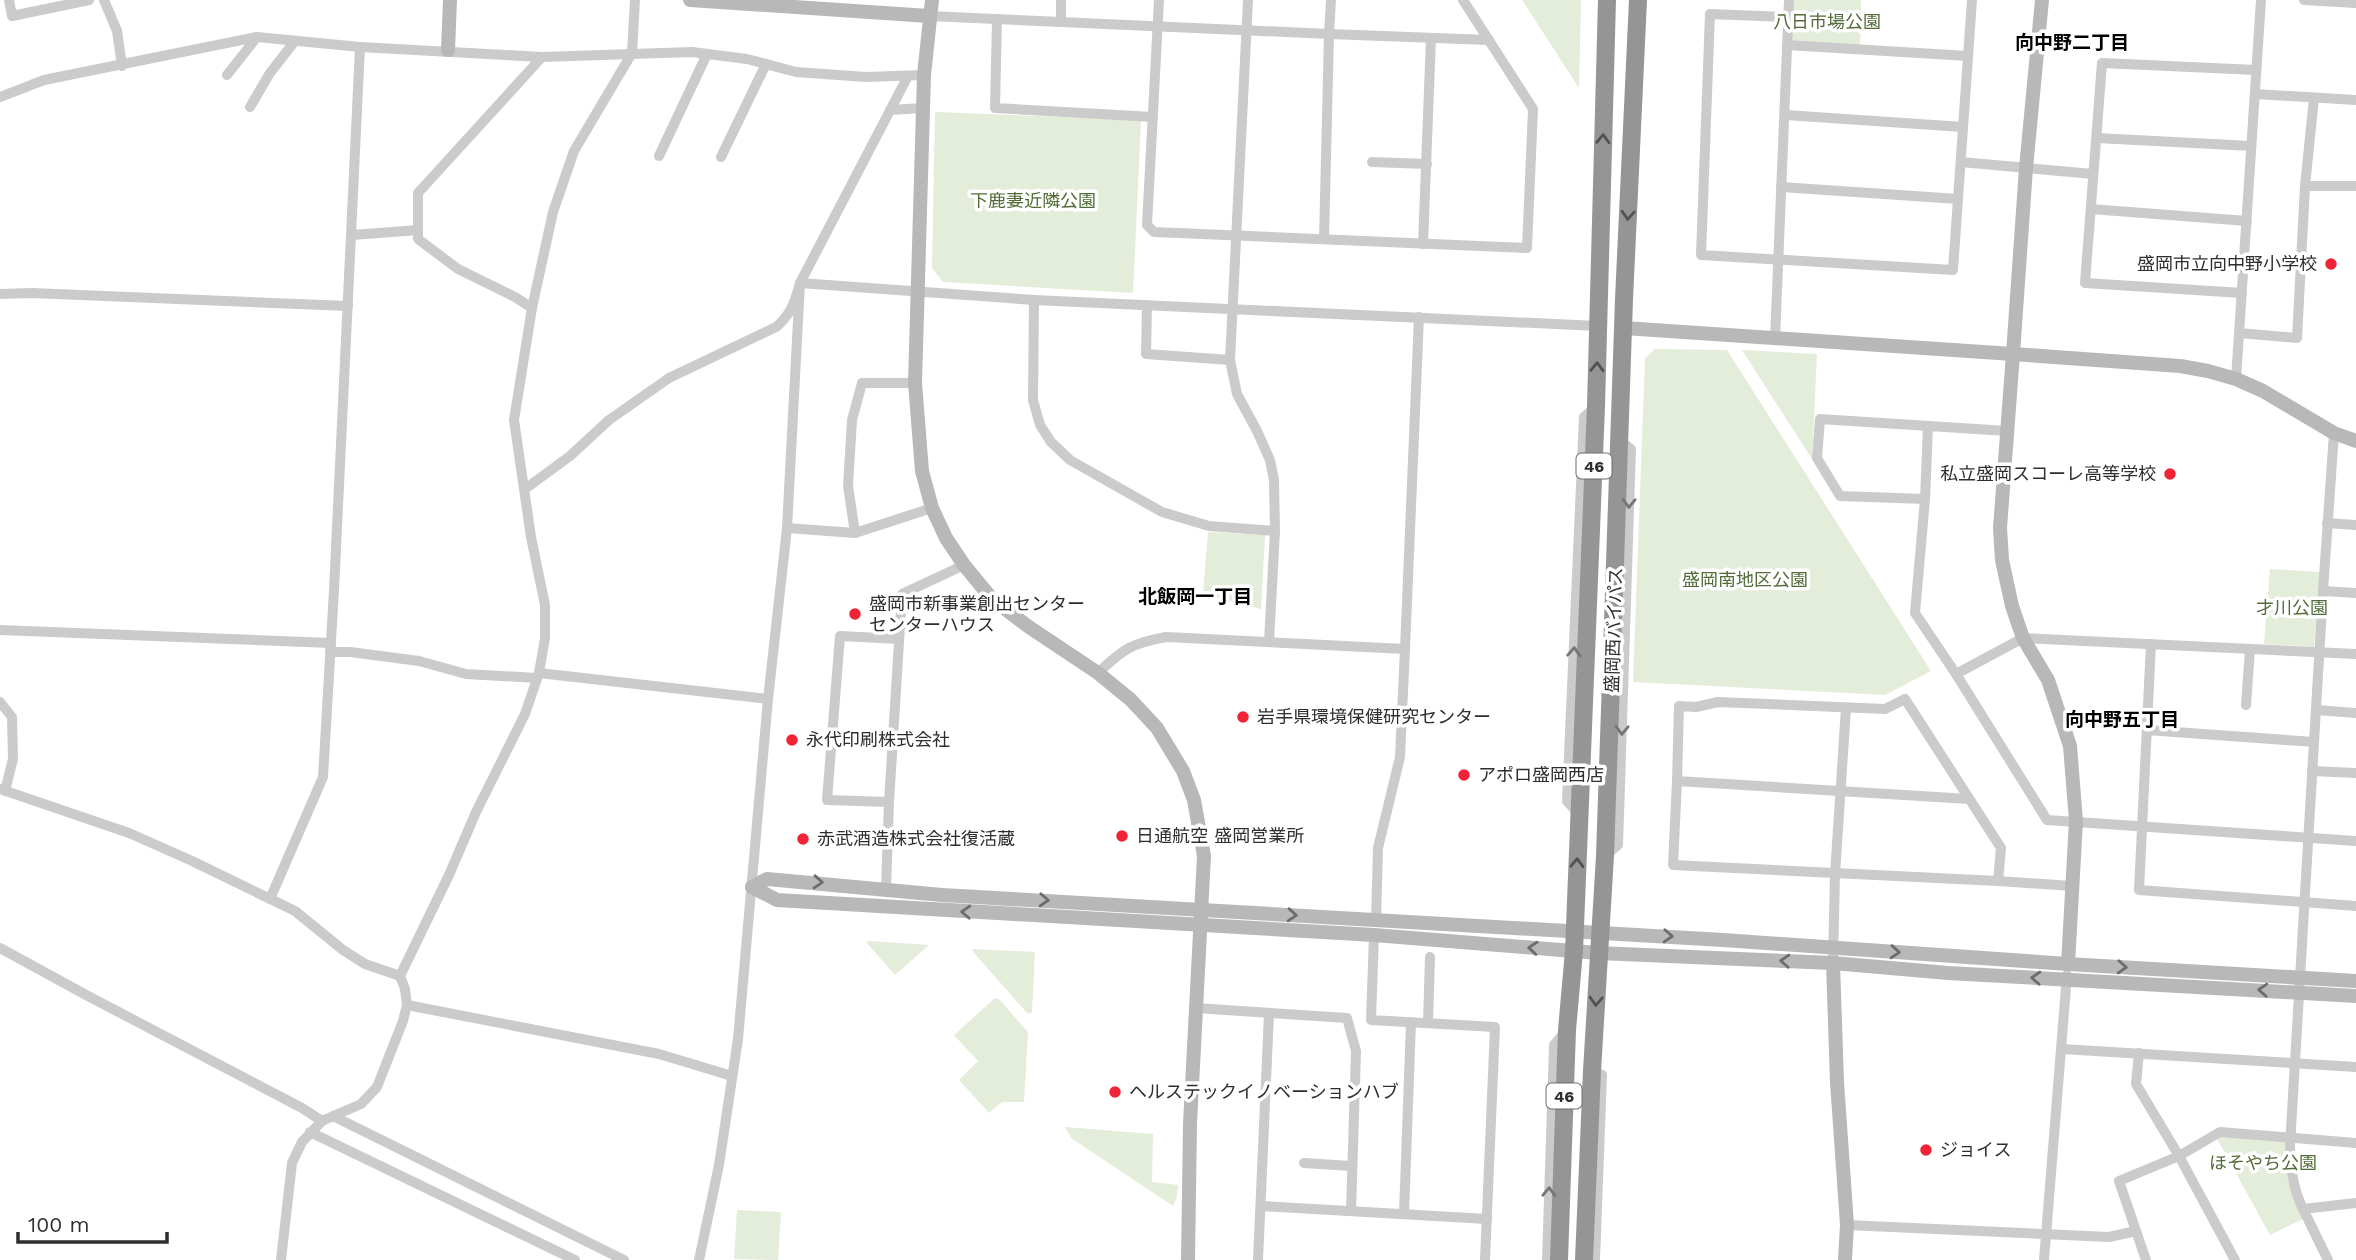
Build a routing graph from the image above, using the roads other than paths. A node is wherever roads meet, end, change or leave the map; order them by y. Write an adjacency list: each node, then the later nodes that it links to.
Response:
1 (9, 0): 2 (street)
2 (89, 0)
3 (104, 0): 41 (street)
4 (450, 0): 35 (street)
5 (635, 0): 36 (street)
6 (690, 0): 22 (street)
7 (921, 0): 22 (street)
8 (932, 0): 22 (street)
9 (1061, 0): 25 (street)
10 (1159, 0): 26 (street)
11 (1248, 0): 27 (street)
12 (1331, 0): 28 (street)
13 (1463, 0): 31 (street)
14 (1607, 0): 87 (highway, 盛岡西バイパス / 46, one-way to 14)
15 (1638, 0): 88 (highway, 盛岡西バイパス / 46, one-way to 88)
16 (1789, 0): 23 (street)
17 (1972, 0): 38 (street)
18 (2042, 0): 63 (street)
19 (2261, 0): 42 (street)
20 (2304, 0): 21 (street)
21 (2356, 3)
22 (929, 16): 24 (street); 44 (street)
23 (1788, 17): 33 (street); 76 (street)
24 (997, 19): 25 (street); 54 (street)
25 (1061, 20): 26 (street)
26 (1157, 27): 27 (street); 54 (street)
27 (1247, 30): 28 (street); 73 (street)
28 (1329, 34): 30 (street); 74 (street)
29 (257, 37): 32 (street); 41 (street); 43 (street)
30 (1431, 38): 31 (street); 62 (street)
31 (1489, 40): 75 (street)
32 (295, 41): 34 (street); 50 (street)
33 (1787, 45): 38 (street); 53 (street)
34 (359, 47): 35 (street); 72 (street)
35 (448, 50): 39 (street)
36 (632, 53): 37 (street); 39 (street); 84 (street)
37 (707, 54): 40 (street); 58 (street)
38 (1968, 56): 55 (street)
39 (542, 57): 71 (street)
40 (766, 64): 45 (street); 59 (street)
41 (122, 66): 47 (street)
42 (2256, 70): 46 (street); 56 (street)
43 (227, 75)
44 (924, 75): 45 (street); 51 (street)
45 (908, 76): 52 (street)
46 (2255, 94): 48 (street); 57 (street)
47 (0, 97)
48 (2314, 97): 49 (street); 65 (street)
49 (2356, 100)
50 (250, 107)
51 (923, 108): 52 (street); 78 (street)
52 (891, 110): 77 (street)
53 (1786, 115): 55 (street); 67 (street)
54 (1153, 117): 73 (street)
55 (1963, 127): 61 (street)
56 (2097, 138): 57 (street); 64 (street)
57 (2251, 146): 70 (street)
58 (659, 156)
59 (721, 157)
60 (1372, 162): 62 (street)
61 (1961, 162): 63 (street); 68 (street)
62 (1427, 164): 75 (street)
63 (2026, 168): 64 (street); 91 (street)
64 (2093, 174): 69 (street)
65 (2305, 186): 66 (street); 89 (street)
66 (2356, 186)
67 (1781, 187): 68 (street); 76 (street)
68 (1958, 199): 76 (street)
69 (2091, 209): 70 (street); 80 (street)
70 (2247, 221): 80 (street)
71 (418, 230): 72 (street); 84 (street)
72 (352, 234): 83 (street)
73 (1236, 236): 74 (street); 85 (street)
74 (1324, 239): 75 (street)
75 (1423, 244)
76 (1777, 260): 90 (street)
77 (800, 283): 78 (street); 99 (street); 104 (street)
78 (917, 291): 81 (street); 94 (street)
79 (0, 293): 83 (street)
80 (2242, 293): 89 (street)
81 (1034, 300): 82 (street); 105 (street)
82 (1147, 305): 85 (street); 92 (street)
83 (348, 306): 115 (street)
84 (532, 308): 99 (street)
85 (1231, 308): 86 (street); 92 (street)
86 (1419, 317): 87 (street); 116 (street)
87 (1598, 326): 153 (highway, 盛岡西バイパス / 46, one-way to 87)
88 (1624, 328): 90 (street); 154 (highway, 盛岡西バイパス / 46, one-way to 154)
89 (2239, 333): 93 (street)
90 (1775, 339): 91 (street)
91 (2013, 354): 93 (street); 96 (street)
92 (1230, 360): 105 (street)
93 (2236, 379): 97 (street)
94 (915, 383): 101 (street); 106 (street)
95 (1928, 426): 96 (street); 100 (street); 100 (street)
96 (2007, 431): 111 (street)
97 (2334, 433): 98 (street); 102 (street)
98 (2356, 441)
99 (525, 489): 122 (street)
100 (1925, 499): 121 (street)
101 (932, 508): 106 (street); 107 (street)
102 (2328, 523): 103 (street); 108 (street)
103 (2356, 526)
104 (787, 528): 106 (street); 123 (street)
105 (1275, 531): 113 (street)
106 (855, 533)
107 (964, 565): 112 (street); 120 (street)
108 (2323, 591): 109 (street); 118 (street)
109 (2356, 593)
110 (0, 630): 115 (street)
111 (2023, 638): 114 (street); 121 (street); 138 (street)
112 (899, 639): 137 (street); 137 (street)
113 (1269, 641): 116 (street); 120 (street)
114 (2151, 643): 117 (street); 129 (street)
115 (330, 648): 122 (street); 147 (street)
116 (1405, 649): 152 (street)
117 (2249, 649): 118 (street); 125 (street)
118 (2319, 652): 119 (street); 127 (street)
119 (2356, 654)
120 (1098, 673): 150 (street)
121 (1956, 674): 138 (street)
122 (538, 675): 123 (street); 161 (street)
123 (768, 699): 145 (street)
124 (0, 702): 134 (street)
125 (2246, 705)
126 (1846, 708): 133 (street); 135 (street); 136 (street)
127 (2316, 710): 128 (street); 130 (street)
128 (2356, 713)
129 (2147, 730): 130 (street); 139 (street)
130 (2314, 742): 131 (street)
131 (2312, 771): 132 (street); 140 (street)
132 (2356, 773)
133 (1677, 781): 135 (street); 142 (street)
134 (3, 790): 147 (street)
135 (1840, 792): 136 (street); 142 (street)
136 (1969, 799): 143 (street)
137 (889, 802): 146 (street)
138 (2076, 821): 139 (street); 144 (street)
139 (2142, 827): 140 (street); 148 (street)
140 (2309, 838): 141 (street); 148 (street)
141 (2356, 841)
142 (1835, 874): 143 (street); 158 (street)
143 (1998, 881): 144 (street)
144 (2072, 886): 160 (street)
145 (752, 887): 146 (street, one-way to 146); 151 (street, one-way to 145); 177 (street)
146 (886, 889): 150 (street, one-way to 150)
147 (270, 899): 161 (street)
148 (2305, 903): 149 (street); 164 (street)
149 (2356, 906)
150 (1201, 909): 151 (street); 152 (street, one-way to 152)
151 (1200, 926): 152 (street); 167 (street)
152 (1375, 928): 153 (street); 156 (street, one-way to 152); 169 (street)
153 (1575, 932): 154 (street); 156 (highway, 盛岡西バイパス / 46)
154 (1600, 933): 157 (highway, 盛岡西バイパス / 46); 158 (street, one-way to 158)
155 (0, 948): 179 (street)
156 (1574, 951): 157 (street); 171 (highway, 盛岡西バイパス / 46)
157 (1598, 953): 158 (street, one-way to 157); 176 (highway, 盛岡西バイパス / 46, one-way to 176)
158 (1833, 956): 160 (street, one-way to 160); 162 (street, one-way to 158); 192 (street)
159 (1430, 957): 170 (street)
160 (2068, 964): 162 (street); 164 (street, one-way to 164)
161 (400, 976): 166 (street)
162 (2067, 980): 164 (street, one-way to 162); 172 (street)
163 (2356, 981): 164 (street)
164 (2300, 985): 165 (street); 174 (street)
165 (2356, 996)
166 (407, 1004): 177 (street); 178 (street)
167 (1195, 1008): 168 (street); 199 (street)
168 (1269, 1014): 185 (street); 187 (street)
169 (1411, 1022): 170 (street); 190 (street)
170 (1428, 1023): 191 (street)
171 (1567, 1030): 202 (street, one-way to 171); 203 (highway, 盛岡西バイパス / 46)
172 (2062, 1049): 173 (street); 194 (street)
173 (2139, 1053): 174 (street); 183 (street)
174 (2295, 1063): 175 (street); 181 (street)
175 (2356, 1067)
176 (1591, 1071): 204 (highway, 盛岡西バイパス / 46); 205 (street)
177 (732, 1076): 198 (street)
178 (333, 1116): 179 (street); 197 (street)
179 (322, 1121): 180 (street)
180 (310, 1132): 195 (street); 196 (street)
181 (2290, 1138): 182 (street); 183 (street); 188 (street)
182 (2356, 1143)
183 (2179, 1156): 193 (street); 209 (street)
184 (1304, 1163): 185 (street)
185 (1351, 1166): 189 (street)
186 (2356, 1203): 188 (street)
187 (1261, 1206): 189 (street); 200 (street)
188 (2303, 1209): 210 (street)
189 (1351, 1211): 190 (street)
190 (1404, 1214): 191 (street)
191 (1487, 1219): 201 (street)
192 (1847, 1225): 194 (street); 206 (street)
193 (2136, 1231): 194 (street); 208 (street)
194 (2046, 1234): 207 (street)
195 (281, 1260)
196 (575, 1260)
197 (624, 1260)
198 (699, 1260)
199 (1188, 1260)
200 (1258, 1260)
201 (1485, 1260)
202 (1547, 1260)
203 (1559, 1260)
204 (1584, 1260)
205 (1595, 1260)
206 (1845, 1260)
207 (2044, 1260)
208 (2146, 1260)
209 (2235, 1260)
210 (2328, 1260)

